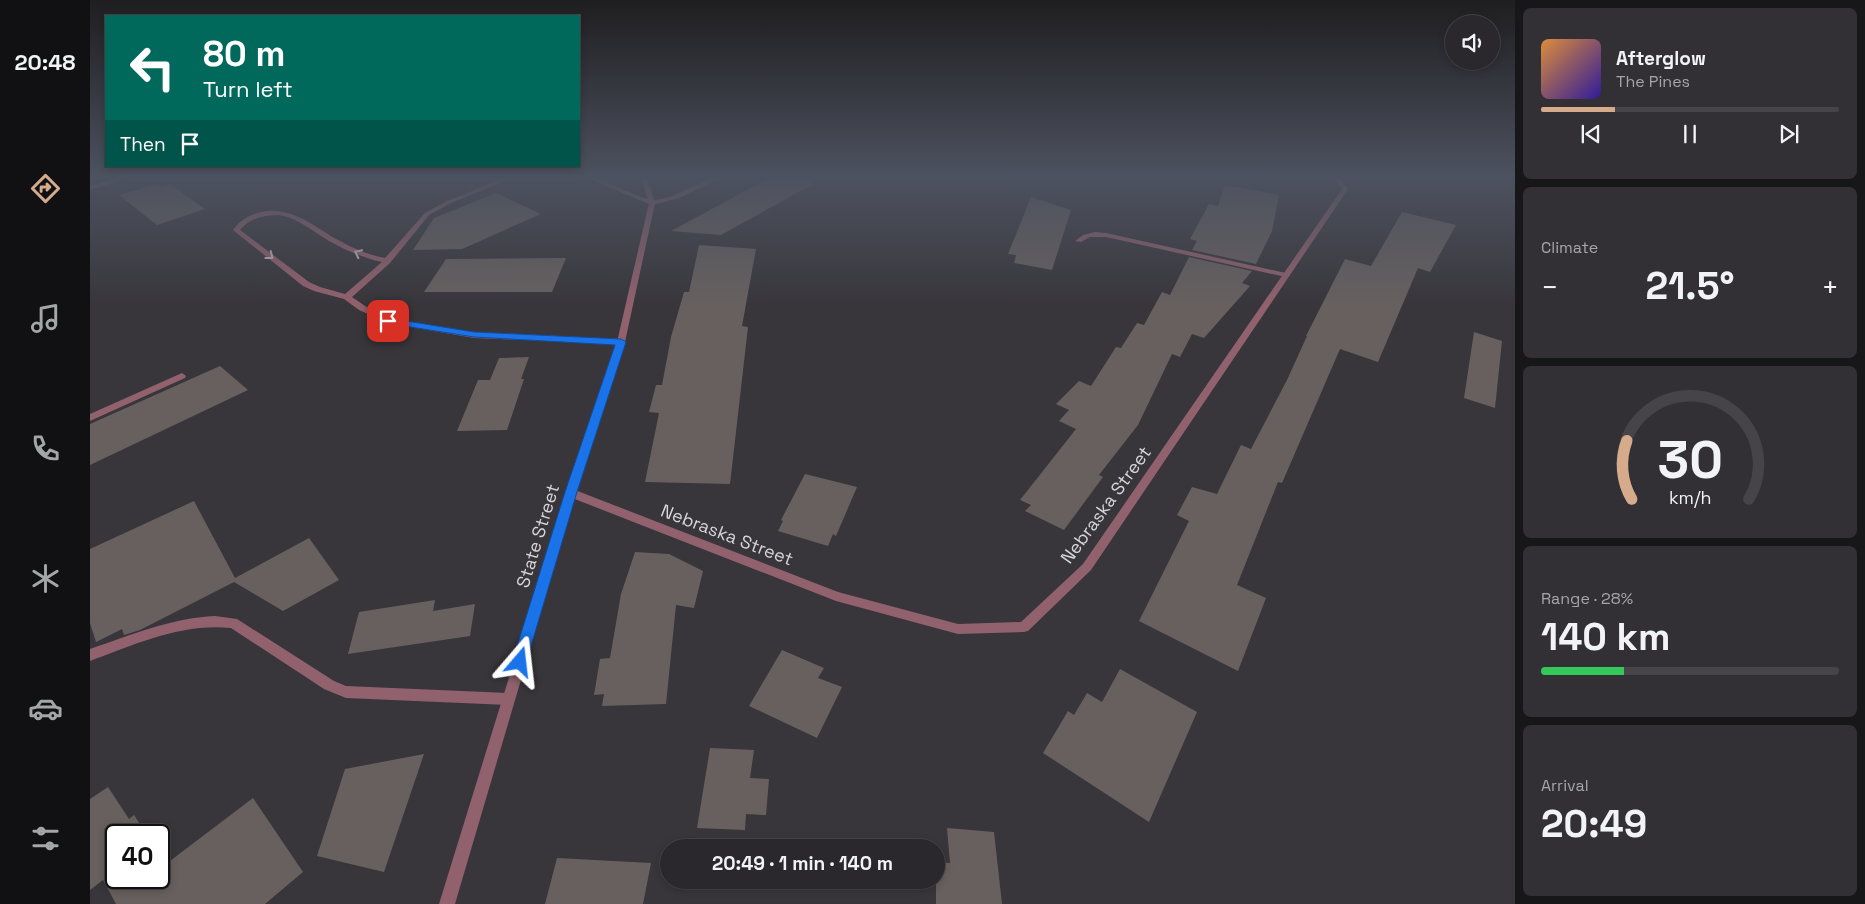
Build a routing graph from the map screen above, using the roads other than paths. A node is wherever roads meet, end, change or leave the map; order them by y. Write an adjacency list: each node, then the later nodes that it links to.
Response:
1 (246, 220): 9 (street, one-way to 9)
2 (300, 220): 7 (street, one-way to 2)
3 (421, 220): 7 (street)
4 (648, 220): 10 (street, State Street)
5 (1324, 220): 8 (street, Nebraska Street)
6 (1079, 241): 8 (street)
7 (386, 261): 9 (street)
8 (1286, 275): 13 (street, Nebraska Street)
9 (347, 297): 10 (street)
10 (621, 342): 13 (street, State Street)
11 (182, 376): 12 (street)
12 (90, 418)
13 (571, 492): 15 (street, State Street)
14 (90, 655): 15 (street)
15 (508, 699): 16 (street, State Street)
16 (447, 904)

